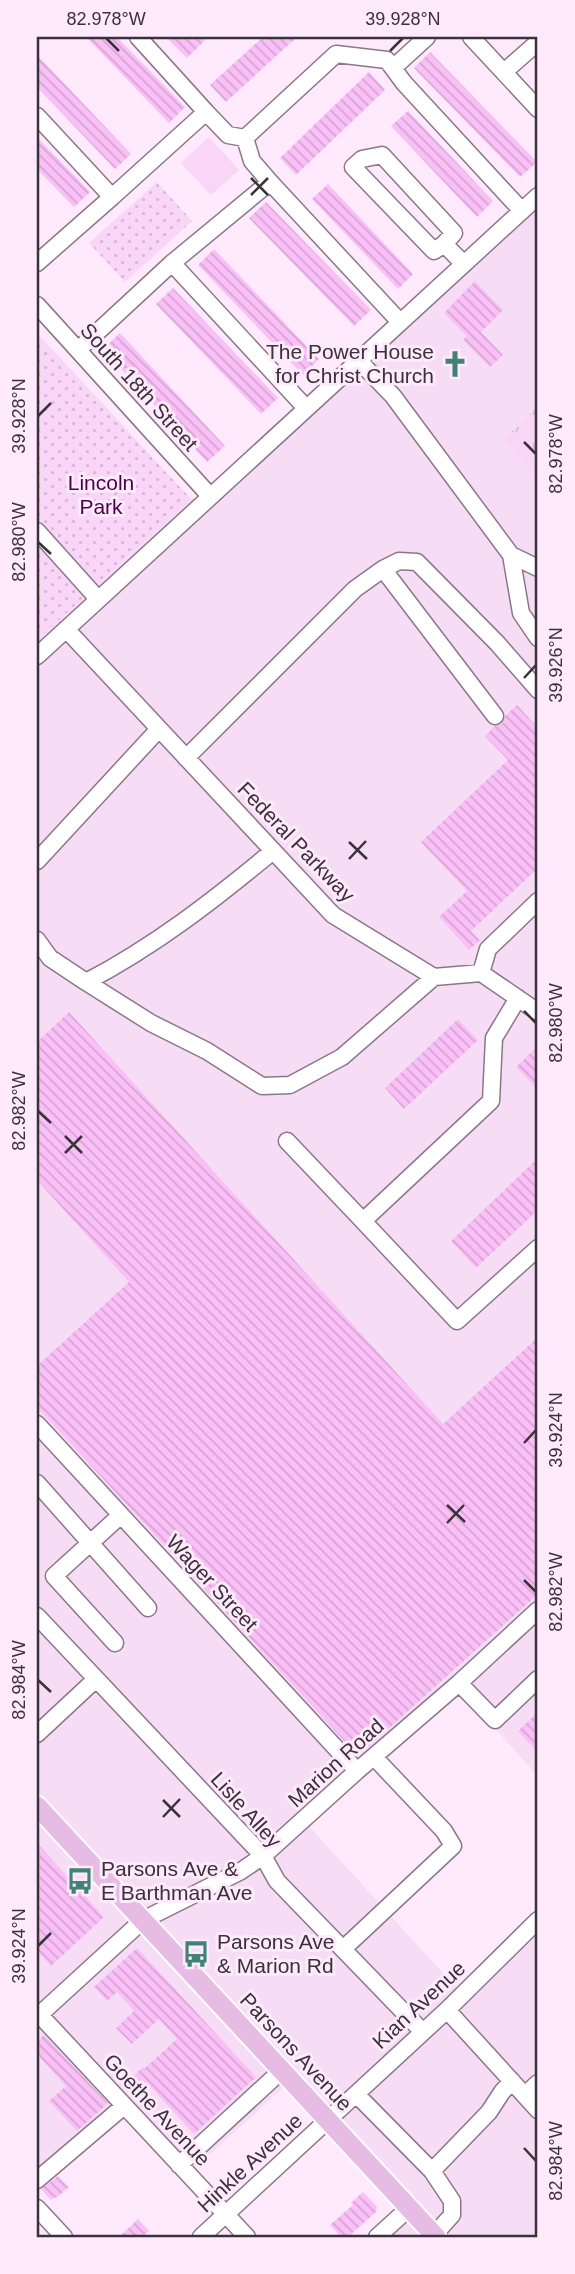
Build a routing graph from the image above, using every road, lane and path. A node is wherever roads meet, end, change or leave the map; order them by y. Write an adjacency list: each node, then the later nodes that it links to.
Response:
1 (138, 37): 10 (street)
2 (334, 37): 6 (street)
3 (427, 37): 7 (street)
4 (471, 37): 8 (street)
5 (538, 41): 8 (street)
6 (336, 54): 7 (street); 12 (street)
7 (393, 68): 16 (street)
8 (504, 72): 9 (street)
9 (538, 109)
10 (206, 112): 12 (street); 15 (street)
11 (37, 116): 15 (street)
12 (246, 138): 13 (street)
13 (270, 182): 19 (street); 22 (street)
14 (538, 196): 16 (street)
15 (111, 197): 18 (street)
16 (522, 211): 20 (street)
17 (444, 244): 17 (street); 20 (street)
18 (37, 263)
19 (172, 263): 23 (street); 25 (street)
20 (464, 264): 22 (street)
21 (37, 306): 23 (street, South 18th Street)
22 (400, 322): 24 (street)
23 (78, 351): 26 (street, South 18th Street)
24 (359, 361): 25 (street); 28 (street)
25 (306, 408): 26 (street)
26 (210, 496): 31 (street)
27 (37, 531): 31 (street)
28 (512, 555): 29 (street); 33 (street)
29 (538, 568)
30 (383, 569): 35 (street); 36 (street); 38 (street)
31 (98, 599): 32 (street)
32 (66, 629): 34 (street); 37 (street, Federal Parkway)
33 (538, 638)
34 (37, 656)
35 (538, 690)
36 (495, 716)
37 (159, 729): 38 (street, Federal Parkway); 40 (street)
38 (186, 758): 39 (street, Federal Parkway)
39 (273, 851): 44 (street, Federal Parkway); 45 (street)
40 (37, 861)
41 (538, 901): 43 (street)
42 (37, 940): 45 (street)
43 (481, 973): 44 (street); 46 (street)
44 (434, 977): 45 (street)
45 (86, 982)
46 (518, 998): 47 (street); 49 (street)
47 (538, 1012)
48 (287, 1141): 49 (street)
49 (363, 1222): 50 (street)
50 (538, 1248)
51 (37, 1424): 53 (street, Wager Street)
52 (37, 1483): 54 (street)
53 (121, 1515): 54 (street); 64 (street, Wager Street)
54 (90, 1542): 55 (street); 58 (street)
55 (148, 1608)
56 (538, 1610): 61 (street, Marion Road)
57 (37, 1616): 59 (street, Lisle Alley)
58 (115, 1643)
59 (96, 1679): 62 (street); 66 (street, Lisle Alley)
60 (538, 1679): 61 (street)
61 (459, 1683): 63 (street, Marion Road)
62 (37, 1734)
63 (374, 1757): 64 (street, Marion Road); 69 (street)
64 (357, 1771): 66 (street, Marion Road)
65 (37, 1806): 67 (main road, Parsons Avenue)
66 (262, 1856): 67 (street, Marion Road); 69 (street, Lisle Alley)
67 (143, 1920): 71 (street, Marion Road); 73 (main road, Parsons Avenue)
68 (538, 1920): 70 (street, Kian Avenue)
69 (343, 1949): 72 (street, Lisle Alley)
70 (447, 2010): 72 (street, Kian Avenue); 74 (street)
71 (38, 2015): 78 (street, Goethe Avenue)
72 (423, 2032): 76 (street, Kian Avenue)
73 (282, 2070): 80 (main road, Parsons Avenue); 81 (street)
74 (512, 2081): 77 (street); 82 (street)
75 (538, 2083): 77 (street)
76 (356, 2094): 80 (street, Kian Avenue); 82 (street)
77 (525, 2095): 79 (street)
78 (124, 2106): 81 (street, Goethe Avenue); 83 (street)
79 (538, 2110)
80 (328, 2121): 85 (main road, Parsons Avenue); 86 (street, Hinkle Avenue)
81 (179, 2165): 86 (street, Goethe Avenue)
82 (432, 2171): 87 (street)
83 (37, 2180)
84 (37, 2208): 88 (street)
85 (409, 2208): 87 (main road, Parsons Avenue); 91 (street)
86 (226, 2214): 89 (street, Hinkle Avenue); 90 (street, Goethe Avenue)
87 (435, 2236)
88 (64, 2237)
89 (201, 2237)
90 (247, 2237)
91 (377, 2237)

